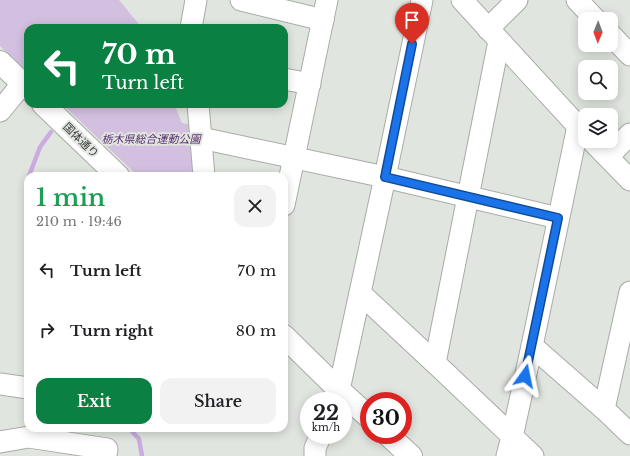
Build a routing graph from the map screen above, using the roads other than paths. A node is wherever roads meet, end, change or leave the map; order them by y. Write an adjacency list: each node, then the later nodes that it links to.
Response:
1 (196, 0): 10 (street)
2 (241, 0): 9 (street)
3 (327, 0): 9 (street)
4 (422, 0): 31 (street)
5 (462, 0): 11 (street)
6 (517, 0): 11 (street)
7 (577, 0): 8 (street)
8 (588, 12)
9 (323, 20): 16 (street)
10 (192, 24)
11 (493, 35): 22 (street); 34 (street)
12 (618, 42): 13 (street)
13 (630, 55)
14 (0, 62): 17 (main road)
15 (288, 80): 16 (street)
16 (310, 84): 28 (street)
17 (24, 85)
18 (24, 87): 21 (street)
19 (47, 108): 29 (main road, 国体通り)
20 (198, 108): 24 (street)
21 (0, 111)
22 (578, 126)
23 (630, 134): 27 (street)
24 (202, 138): 28 (street); 30 (street)
25 (580, 148): 35 (street)
26 (599, 148): 27 (street)
27 (608, 157): 32 (street)
28 (294, 158): 31 (street); 33 (street)
29 (114, 172)
30 (204, 172)
31 (385, 177): 34 (street); 37 (street)
32 (630, 180)
33 (288, 186)
34 (468, 196): 35 (street); 40 (street)
35 (558, 218): 39 (street)
36 (630, 292): 45 (street)
37 (360, 293): 40 (street); 44 (street)
38 (288, 341): 43 (main road)
39 (532, 346): 45 (street); 50 (street)
40 (435, 363): 50 (street)
41 (0, 384): 42 (street)
42 (24, 387)
43 (333, 392)
44 (337, 392)
45 (604, 409): 46 (street)
46 (630, 434)
47 (0, 442): 51 (street)
48 (318, 444): 52 (street)
49 (398, 444): 53 (main road)
50 (509, 446): 54 (street)
51 (106, 456)
52 (315, 456)
53 (411, 456)
54 (533, 456)

